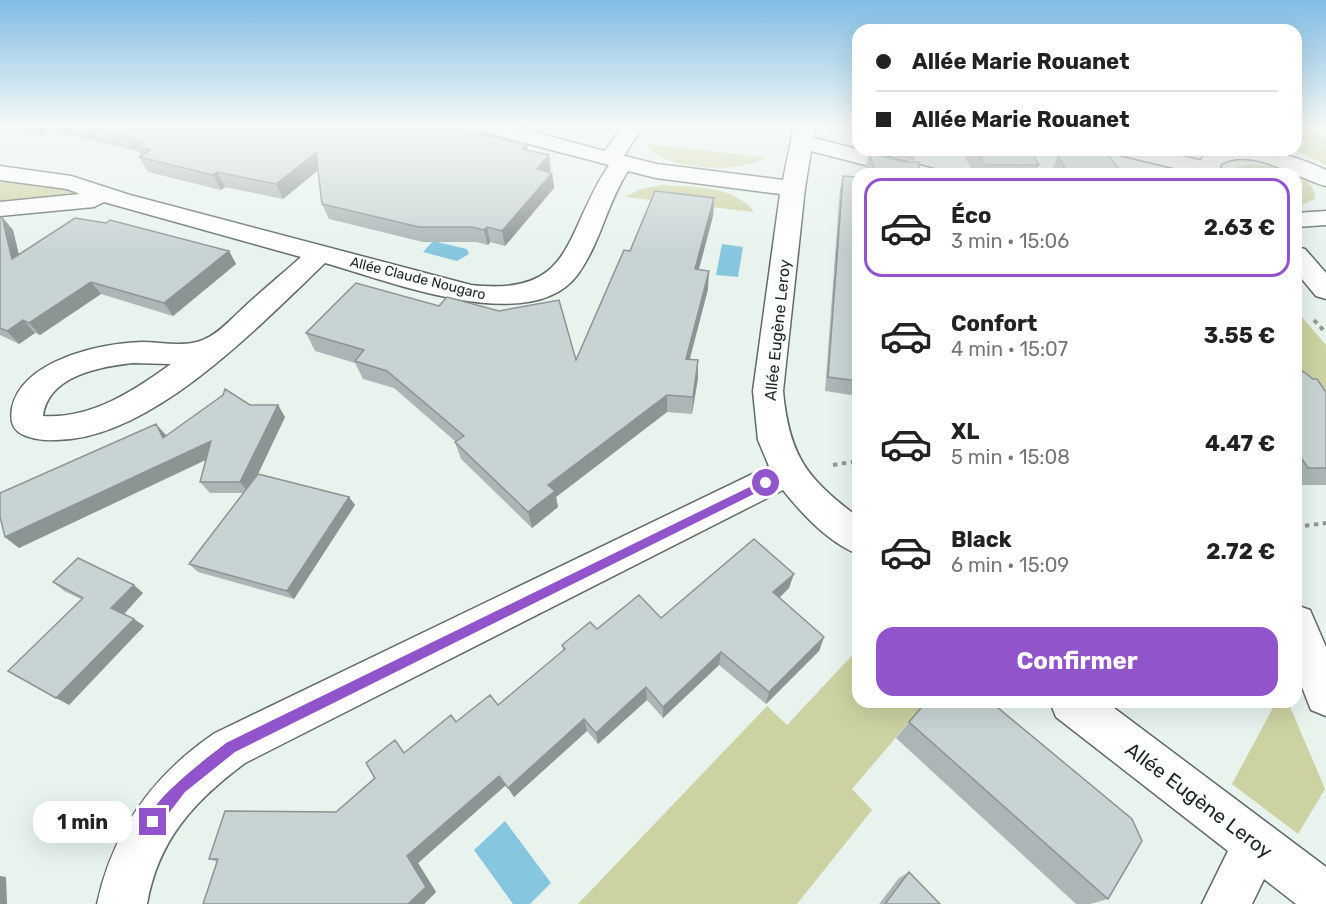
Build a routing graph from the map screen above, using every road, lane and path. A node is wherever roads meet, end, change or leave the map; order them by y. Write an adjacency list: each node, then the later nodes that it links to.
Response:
1 (613, 168): 12 (street, Allée Claude Nougaro)
2 (651, 168): 7 (street)
3 (797, 168): 7 (street, Allée Eugène Leroy)
4 (1307, 168): 6 (street)
5 (0, 173): 8 (street, Allée Claude Nougaro)
6 (1326, 179)
7 (793, 188): 16 (street, Allée Eugène Leroy)
8 (121, 200): 9 (street, Allée Claude Nougaro); 12 (street, Allée Claude Nougaro)
9 (0, 209)
10 (1326, 218): 11 (street)
11 (1302, 220)
12 (321, 253): 15 (street)
13 (1302, 262): 14 (street)
14 (1326, 290)
15 (214, 347): 15 (street)
16 (788, 472): 19 (street, Allée Eugène Leroy); 25 (street)
17 (1326, 523): 18 (path)
18 (1302, 526)
19 (852, 533)
20 (1302, 637): 21 (street)
21 (1326, 695)
22 (1079, 708): 23 (street, Allée Eugène Leroy)
23 (1257, 844): 24 (street, Allée Eugène Leroy); 26 (street)
24 (1326, 897)
25 (122, 904)
26 (1227, 904)

